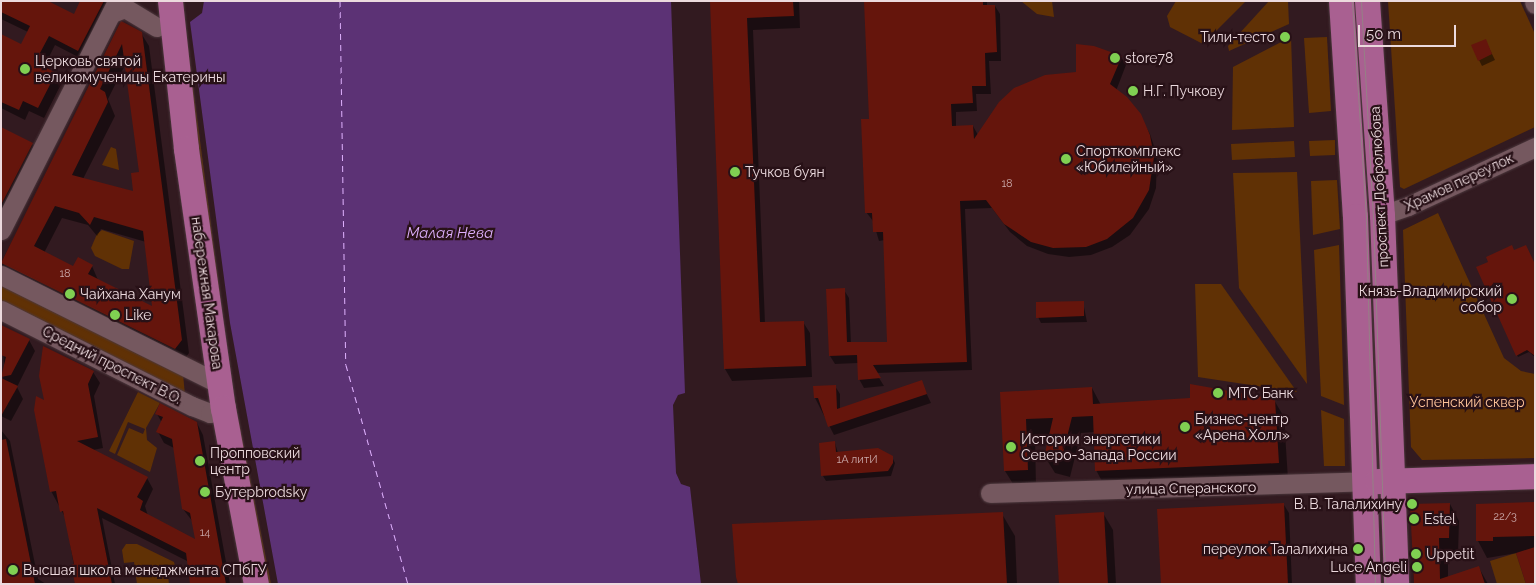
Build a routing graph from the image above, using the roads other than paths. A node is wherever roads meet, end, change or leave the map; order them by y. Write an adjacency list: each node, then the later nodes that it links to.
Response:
1 (155, 1): 6 (main road, набережная Макарова)
2 (170, 1): 12 (main road, набережная Макарова)
3 (1341, 1): 16 (main road, проспект Добролюбова)
4 (1367, 1): 8 (main road, проспект Добролюбова)
5 (115, 7): 6 (street); 9 (street)
6 (157, 27): 12 (main road, набережная Макарова)
7 (1535, 147): 8 (street, Храмов переулок)
8 (1382, 215): 15 (main road, проспект Добролюбова)
9 (1, 230)
10 (1, 275): 12 (street)
11 (1, 310): 13 (street, Средний проспект В.О.)
12 (212, 379): 13 (main road, набережная Макарова)
13 (216, 410): 18 (main road, набережная Макарова); 19 (main road, набережная Макарова)
14 (1535, 476): 15 (main road)
15 (1393, 480): 16 (main road, улица Сперанского); 21 (main road, проспект Добролюбова)
16 (1365, 481): 17 (street, улица Сперанского); 20 (main road, проспект Добролюбова)
17 (990, 493)
18 (242, 584)
19 (256, 584)
20 (1368, 584)
21 (1396, 584)

